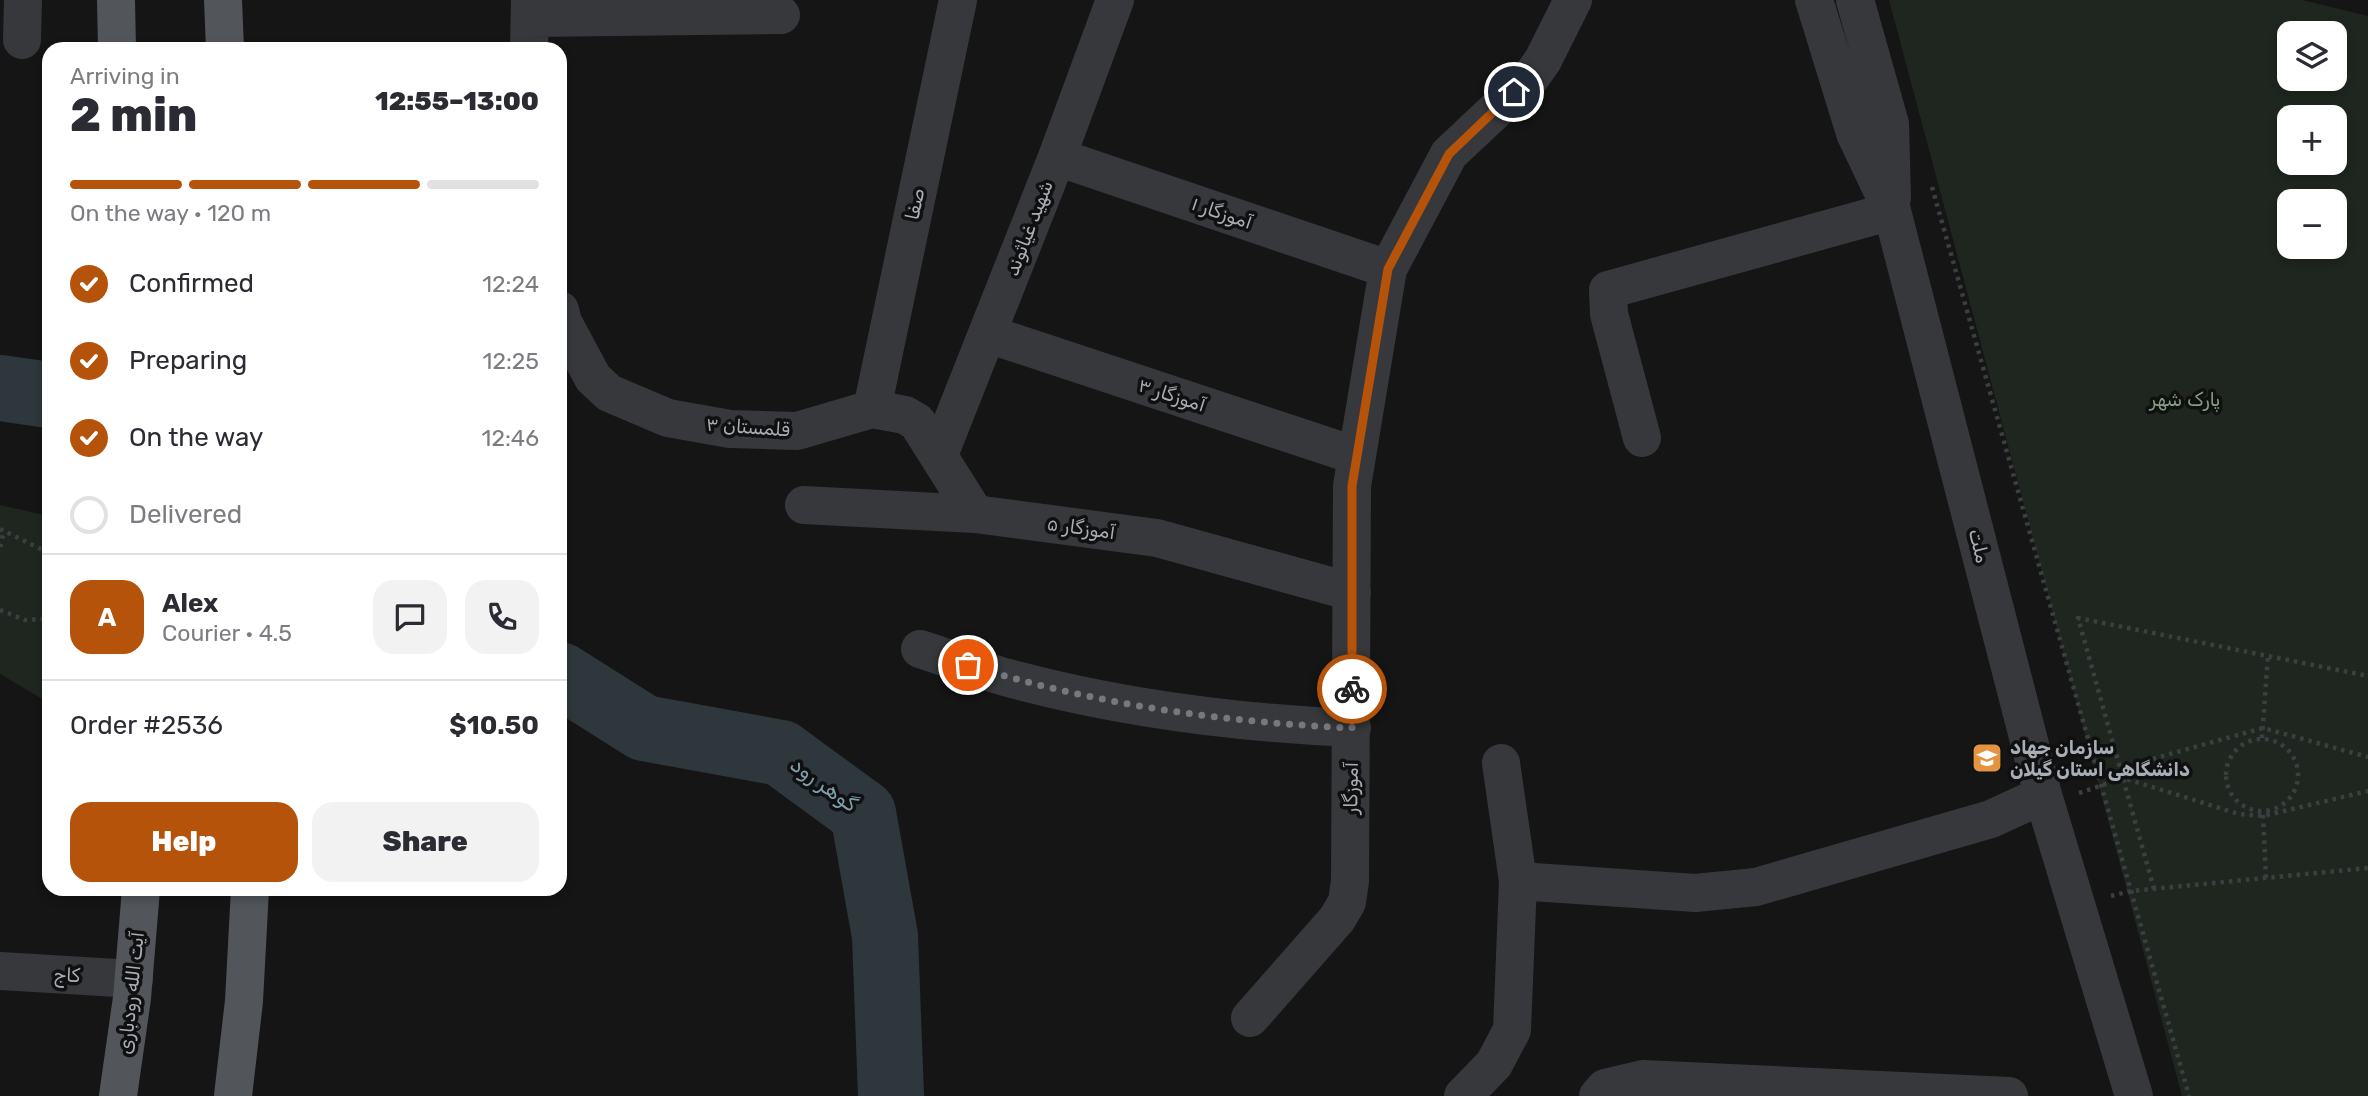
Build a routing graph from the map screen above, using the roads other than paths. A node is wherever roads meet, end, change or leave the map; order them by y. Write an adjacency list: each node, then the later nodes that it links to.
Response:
1 (23, 0): 11 (street)
2 (116, 0): 12 (main road)
3 (223, 0): 13 (main road)
4 (958, 0): 19 (street, صفا)
5 (1115, 0): 14 (street, شهید غیاثوند)
6 (1573, 0): 16 (street, آموزگار)
7 (1814, 0): 15 (street, ملت)
8 (1855, 0): 15 (street)
9 (781, 15): 10 (street)
10 (530, 22)
11 (22, 40)
12 (117, 42)
13 (225, 42)
14 (1057, 157): 16 (street, آموزگار ۱); 18 (street, شهید غیاثوند)
15 (1892, 211): 20 (street); 29 (street, ملت)
16 (1388, 269): 22 (street, آموزگار)
17 (567, 329): 19 (street, قلمستان ۳)
18 (988, 334): 21 (street, شهید غیاثوند); 22 (street, آموزگار ۳)
19 (872, 409): 21 (street, قلمستان ۳)
20 (1642, 438)
21 (939, 455): 24 (street, قلمستان ۳)
22 (1357, 456): 25 (street, آموزگار)
23 (804, 505): 24 (street, آموزگار ۵)
24 (975, 514): 25 (street, آموزگار ۵)
25 (1352, 593): 27 (street, آموزگار)
26 (920, 649): 27 (street)
27 (1352, 728): 35 (street, آموزگار)
28 (1500, 763): 30 (street)
29 (2045, 800): 30 (street); 41 (street, ملت)
30 (1518, 881): 38 (street)
31 (140, 896): 34 (main road, آیت الله رودباری)
32 (250, 896): 37 (main road)
33 (0, 971): 34 (street, کاج)
34 (134, 979): 36 (main road, آیت الله رودباری)
35 (1250, 1017)
36 (118, 1096)
37 (233, 1096)
38 (1463, 1096)
39 (1598, 1096): 40 (street)
40 (2009, 1096)
41 (2134, 1096)

